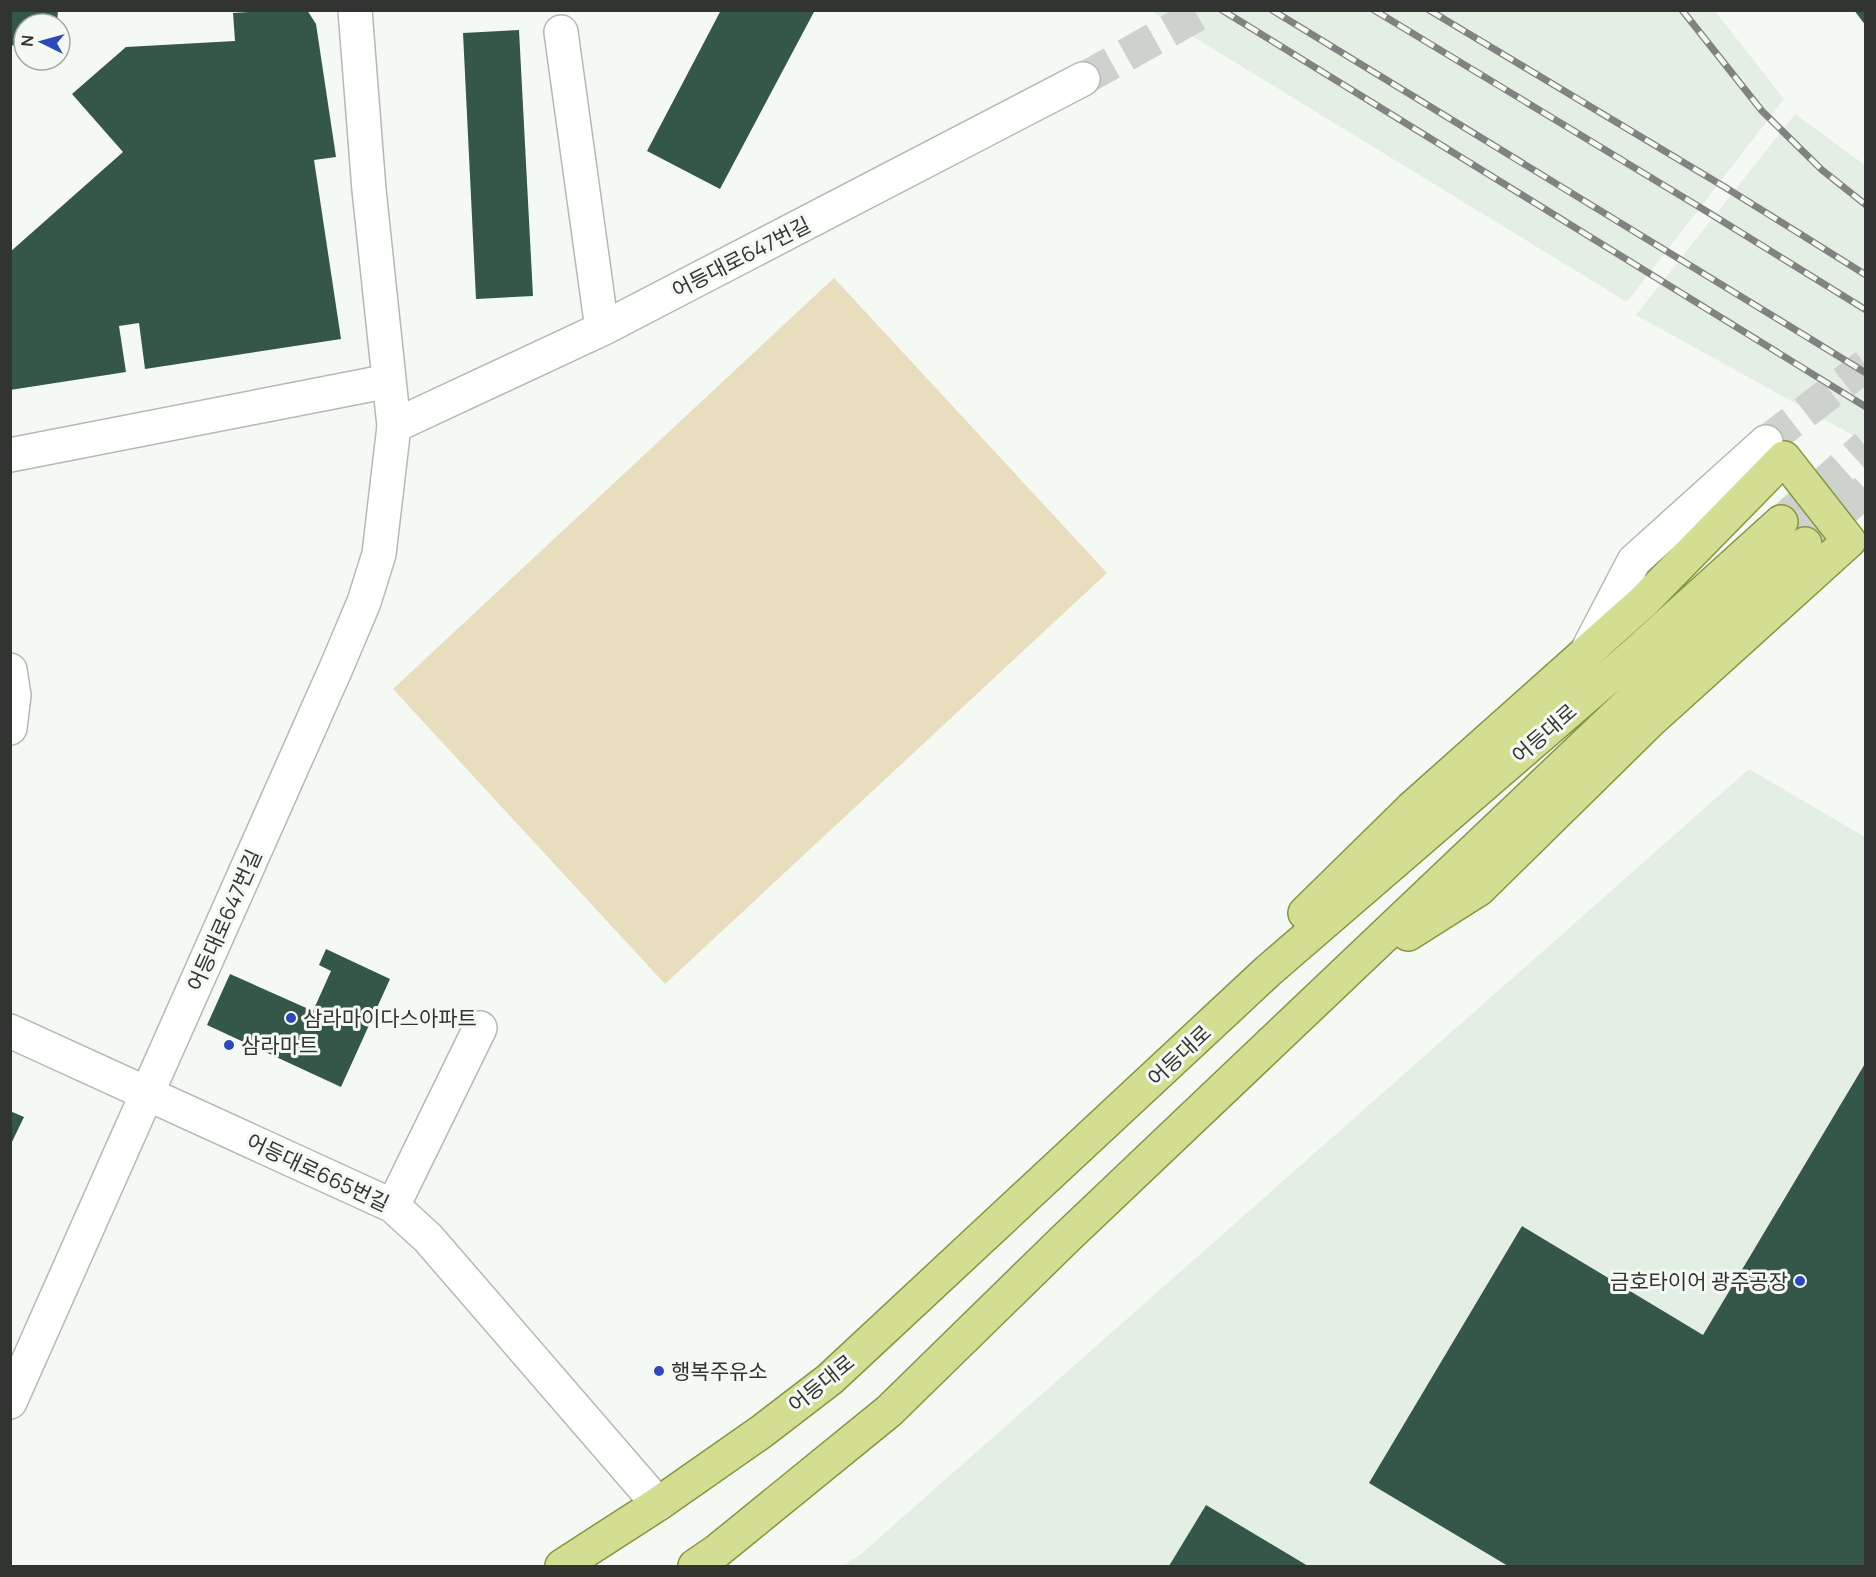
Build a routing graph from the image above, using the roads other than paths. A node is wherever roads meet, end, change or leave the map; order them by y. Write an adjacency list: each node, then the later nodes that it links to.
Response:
1 (355, 10): 5 (street, 어등대로647번길)
2 (561, 32): 4 (street)
3 (1083, 79): 4 (street, 어등대로647번길)
4 (602, 329): 6 (street, 어등대로647번길)
5 (389, 381): 6 (street, 어등대로647번길); 8 (street)
6 (394, 426): 20 (street, 어등대로647번길)
7 (1767, 442): 12 (street)
8 (10, 455)
9 (1781, 522): 16 (main road, 어등대로)
10 (1806, 543): 17 (main road, 어등대로)
11 (1828, 575): 14 (street)
12 (1587, 651): 14 (main road); 16 (main road)
13 (10, 670): 15 (street)
14 (1650, 721): 17 (main road)
15 (10, 728)
16 (1268, 971): 23 (main road, 어등대로)
17 (1348, 971): 25 (main road, 어등대로)
18 (480, 1028): 21 (street)
19 (10, 1032): 20 (street, 어등대로665번길)
20 (148, 1093): 21 (street, 어등대로665번길); 22 (street, 어등대로647번길)
21 (393, 1206): 23 (street, 어등대로665번길)
22 (10, 1402)
23 (658, 1504): 24 (main road, 어등대로)
24 (562, 1566)
25 (695, 1566)

